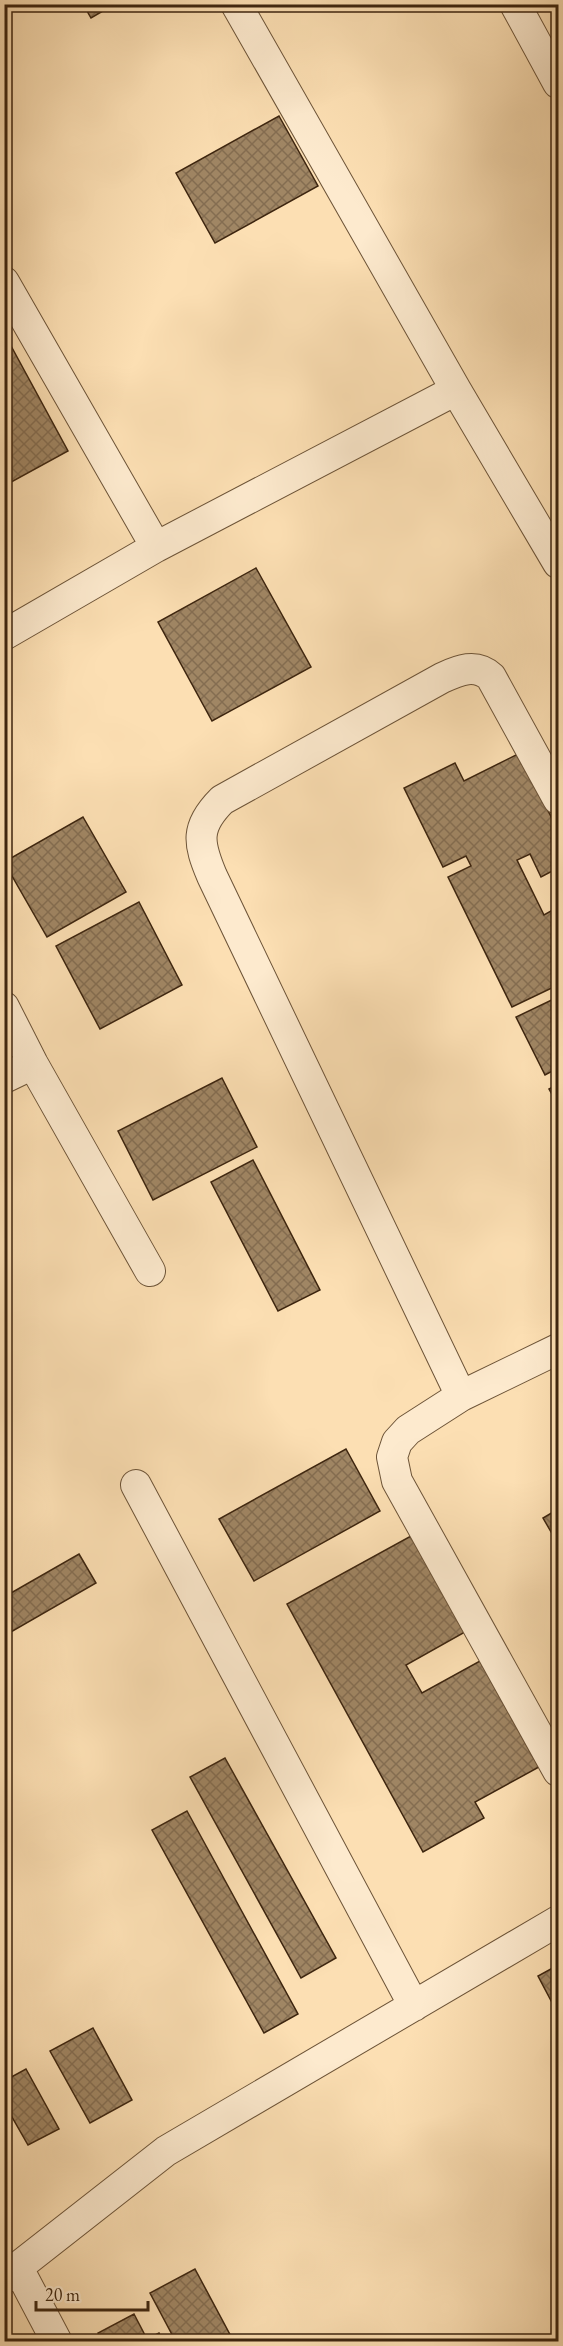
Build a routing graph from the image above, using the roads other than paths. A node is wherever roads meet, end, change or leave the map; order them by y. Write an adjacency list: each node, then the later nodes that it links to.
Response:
1 (236, 4): 5 (street)
2 (515, 4): 3 (street)
3 (558, 83)
4 (4, 282): 6 (street)
5 (456, 390): 6 (street); 7 (street)
6 (156, 547): 8 (street)
7 (558, 563)
8 (4, 635)
9 (558, 799): 15 (street)
10 (4, 1007): 11 (street)
11 (33, 1064): 12 (street); 13 (street)
12 (4, 1078)
13 (150, 1271)
14 (558, 1349): 15 (street)
15 (461, 1396): 17 (street)
16 (136, 1485): 19 (street)
17 (558, 1772)
18 (558, 1921): 19 (street)
19 (414, 2006): 20 (street)
20 (11, 2273): 21 (street)
21 (57, 2342)

